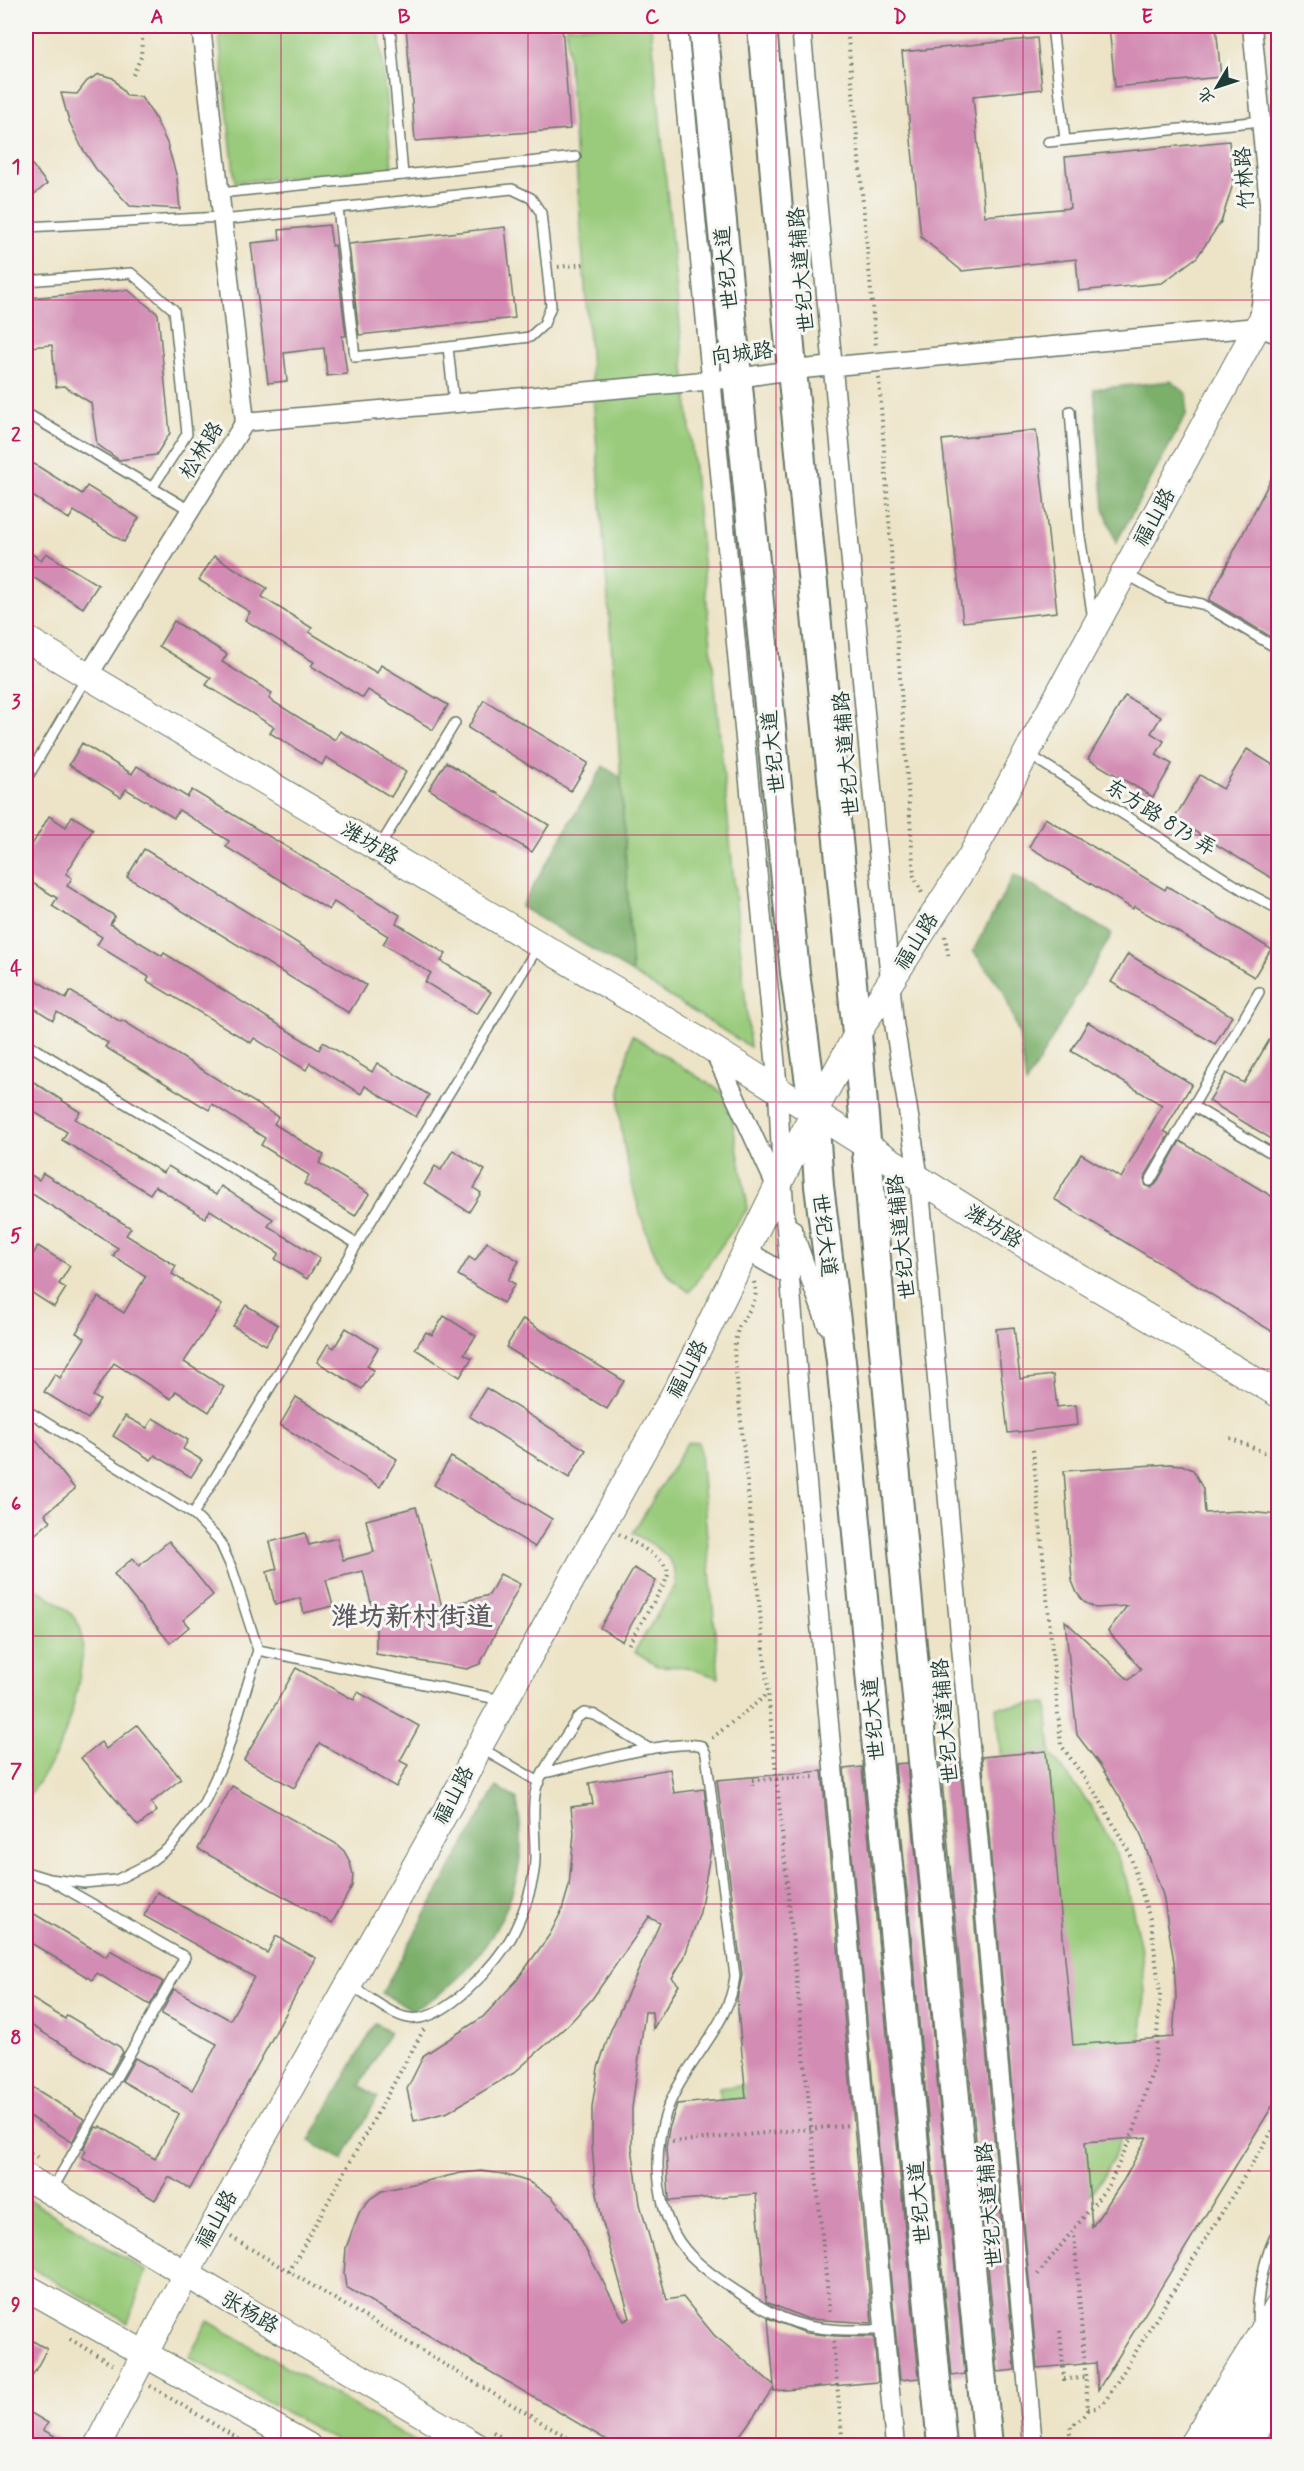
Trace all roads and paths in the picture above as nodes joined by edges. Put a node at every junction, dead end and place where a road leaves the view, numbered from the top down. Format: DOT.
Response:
graph roads {
  1 [pos="143,26"];
  2 [pos="201,26"];
  3 [pos="390,26"];
  4 [pos="678,26"];
  5 [pos="703,26"];
  6 [pos="762,26"];
  7 [pos="801,26"];
  8 [pos="848,26"];
  9 [pos="1052,26"];
  10 [pos="1252,26"];
  11 [pos="133,75"];
  12 [pos="1262,121"];
  13 [pos="1065,140"];
  14 [pos="1048,142"];
  15 [pos="576,157"];
  16 [pos="403,175"];
  17 [pos="219,193"];
  18 [pos="338,208"];
  19 [pos="222,218"];
  20 [pos="26,227"];
  21 [pos="584,264"];
  22 [pos="547,268"];
  23 [pos="26,281"];
  24 [pos="1278,294"];
  25 [pos="1268,331"];
  26 [pos="448,347"];
  27 [pos="878,362"];
  28 [pos="832,366"];
  29 [pos="792,370"];
  30 [pos="724,379"];
  31 [pos="454,403"];
  32 [pos="1070,411"];
  33 [pos="26,413"];
  34 [pos="245,422"];
  35 [pos="152,488"];
  36 [pos="190,510"];
  37 [pos="1124,573"];
  38 [pos="1095,627"];
  39 [pos="26,639"];
  40 [pos="1278,649"];
  41 [pos="88,676"];
  42 [pos="455,723"];
  43 [pos="1026,753"];
  44 [pos="26,780"];
  45 [pos="379,849"];
  46 [pos="939,906"];
  47 [pos="1278,909"];
  48 [pos="539,945"];
  49 [pos="949,959"];
  50 [pos="890,983"];
  51 [pos="1259,992"];
  52 [pos="857,1034"];
  53 [pos="26,1043"];
  54 [pos="713,1049"];
  55 [pos="778,1090"];
  56 [pos="1193,1106"];
  57 [pos="814,1112"];
  58 [pos="866,1146"];
  59 [pos="1278,1157"];
  60 [pos="919,1179"];
  61 [pos="1150,1181"];
  62 [pos="781,1191"];
  63 [pos="357,1244"];
  64 [pos="747,1251"];
  65 [pos="790,1276"];
  66 [pos="753,1281"];
  67 [pos="840,1361"];
  68 [pos="1278,1394"];
  69 [pos="26,1410"];
  70 [pos="1230,1438"];
  71 [pos="1033,1450"];
  72 [pos="1278,1458"];
  73 [pos="193,1514"];
  74 [pos="603,1524"];
  75 [pos="628,1645"];
  76 [pos="258,1650"];
  77 [pos="768,1694"];
  78 [pos="505,1700"];
  79 [pos="702,1746"];
  80 [pos="479,1747"];
  81 [pos="650,1749"];
  82 [pos="545,1773"];
  83 [pos="834,1776"];
  84 [pos="776,1779"];
  85 [pos="539,1782"];
  86 [pos="752,1786"];
  87 [pos="26,1872"];
  88 [pos="50,1879"];
  89 [pos="347,1984"];
  90 [pos="423,2017"];
  91 [pos="1278,2122"];
  92 [pos="866,2123"];
  93 [pos="812,2128"];
  94 [pos="660,2144"];
  95 [pos="26,2177"];
  96 [pos="51,2192"];
  97 [pos="212,2226"];
  98 [pos="1278,2230"];
  99 [pos="1074,2232"];
  100 [pos="289,2272"];
  101 [pos="186,2274"];
  102 [pos="26,2288"];
  103 [pos="1020,2297"];
  104 [pos="1278,2307"];
  105 [pos="832,2329"];
  106 [pos="885,2330"];
  107 [pos="1060,2331"];
  108 [pos="1268,2346"];
  109 [pos="146,2355"];
  110 [pos="1085,2378"];
  111 [pos="1278,2394"];
  112 [pos="1088,2409"];
  113 [pos="97,2445"];
  114 [pos="308,2445"];
  115 [pos="476,2445"];
  116 [pos="581,2445"];
  117 [pos="843,2445"];
  118 [pos="895,2445"];
  119 [pos="942,2445"];
  120 [pos="988,2445"];
  121 [pos="1033,2445"];
  122 [pos="1068,2445"];
  123 [pos="1191,2445"];
  124 [pos="1220,2445"];
  125 [pos="1247,2445"];
  1 -- 11 [label="path"];
  2 -- 17 [label="street, 松林路"];
  3 -- 16 [label="lane"];
  4 -- 30 [label="street"];
  5 -- 30 [label="main road, 世纪大道"];
  6 -- 29 [label="main road"];
  7 -- 28 [label="street, 世纪大道辅路"];
  8 -- 27 [label="path"];
  9 -- 13 [label="lane"];
  10 -- 12 [label="street, 竹林路"];
  12 -- 13 [label="lane"];
  12 -- 25 [label="street, 竹林路"];
  13 -- 14 [label="lane"];
  15 -- 16 [label="lane"];
  16 -- 17 [label="lane"];
  17 -- 19 [label="street, 松林路"];
  18 -- 19 [label="lane"];
  18 -- 22 [label="lane"];
  18 -- 26 [label="lane"];
  19 -- 20 [label="lane"];
  19 -- 34 [label="street, 松林路"];
  21 -- 22 [label="path"];
  22 -- 26 [label="lane"];
  23 -- 35 [label="lane"];
  24 -- 25 [label="street, 福山路"];
  25 -- 27 [label="street, 向城路"];
  25 -- 37 [label="street, 福山路"];
  26 -- 31 [label="lane"];
  27 -- 28 [label="street, 向城路"];
  27 -- 46 [label="path"];
  28 -- 29 [label="street, 向城路"];
  28 -- 50 [label="street, 世纪大道辅路"];
  29 -- 30 [label="street, 向城路"];
  29 -- 52 [label="main road"];
  30 -- 31 [label="street, 向城路"];
  30 -- 55 [label="street"];
  30 -- 57 [label="main road, 世纪大道"];
  31 -- 34 [label="street, 向城路"];
  32 -- 38 [label="lane"];
  33 -- 35 [label="lane"];
  34 -- 36 [label="street, 松林路"];
  35 -- 36 [label="lane"];
  36 -- 41 [label="street, 松林路"];
  37 -- 38 [label="street, 福山路"];
  37 -- 40 [label="lane"];
  38 -- 43 [label="street, 福山路"];
  39 -- 41 [label="street, 潍坊路"];
  41 -- 44 [label="lane, 松林路"];
  41 -- 45 [label="street, 潍坊路"];
  42 -- 45 [label="lane"];
  43 -- 46 [label="street, 福山路"];
  43 -- 47 [label="lane, 东方路 873 弄"];
  45 -- 48 [label="street, 潍坊路"];
  46 -- 49 [label="path"];
  46 -- 50 [label="street, 福山路"];
  48 -- 54 [label="street, 潍坊路"];
  48 -- 63 [label="lane"];
  50 -- 52 [label="street, 福山路"];
  50 -- 60 [label="street, 世纪大道辅路"];
  51 -- 56 [label="lane"];
  52 -- 57 [label="street, 福山路"];
  52 -- 58 [label="main road"];
  53 -- 63 [label="lane"];
  54 -- 55 [label="street, 潍坊路"];
  54 -- 62 [label="street"];
  55 -- 57 [label="street, 潍坊路"];
  55 -- 62 [label="street"];
  56 -- 59 [label="lane"];
  56 -- 61 [label="lane"];
  57 -- 58 [label="street, 潍坊路"];
  57 -- 62 [label="street, 福山路"];
  57 -- 67 [label="main road, 世纪大道"];
  58 -- 60 [label="street, 潍坊路"];
  58 -- 120 [label="main road"];
  60 -- 68 [label="street, 潍坊路"];
  60 -- 103 [label="street, 世纪大道辅路"];
  62 -- 64 [label="street, 福山路"];
  62 -- 65 [label="street"];
  62 -- 67 [label="street"];
  63 -- 73 [label="lane"];
  64 -- 65 [label="street"];
  64 -- 74 [label="street, 福山路"];
  65 -- 83 [label="street"];
  66 -- 77 [label="path"];
  67 -- 119 [label="main road, 世纪大道"];
  69 -- 73 [label="lane"];
  70 -- 72 [label="path"];
  71 -- 99 [label="path"];
  73 -- 76 [label="lane"];
  74 -- 75 [label="path"];
  74 -- 78 [label="street, 福山路"];
  76 -- 78 [label="lane"];
  76 -- 88 [label="lane"];
  77 -- 79 [label="path"];
  77 -- 84 [label="path"];
  78 -- 80 [label="street, 福山路"];
  79 -- 81 [label="lane"];
  79 -- 94 [label="lane"];
  80 -- 85 [label="lane"];
  80 -- 89 [label="street, 福山路"];
  81 -- 82 [label="lane"];
  81 -- 82 [label="lane"];
  82 -- 85 [label="lane"];
  83 -- 84 [label="path"];
  83 -- 92 [label="street"];
  84 -- 86 [label="path"];
  84 -- 93 [label="path"];
  85 -- 90 [label="lane"];
  87 -- 88 [label="lane"];
  88 -- 96 [label="lane"];
  89 -- 90 [label="lane"];
  89 -- 97 [label="street, 福山路"];
  90 -- 100 [label="path"];
  91 -- 112 [label="path"];
  92 -- 93 [label="path"];
  92 -- 106 [label="street"];
  93 -- 94 [label="path"];
  93 -- 105 [label="path"];
  94 -- 105 [label="lane"];
  95 -- 96 [label="street, 张杨路"];
  96 -- 101 [label="street, 张杨路"];
  97 -- 100 [label="path"];
  97 -- 101 [label="street, 福山路"];
  98 -- 108 [label="lane"];
  99 -- 103 [label="path"];
  99 -- 110 [label="path"];
  100 -- 116 [label="path"];
  101 -- 109 [label="street, 福山路"];
  101 -- 115 [label="street, 张杨路"];
  102 -- 109 [label="street"];
  103 -- 121 [label="street, 世纪大道辅路"];
  104 -- 108 [label="street"];
  105 -- 106 [label="lane"];
  105 -- 117 [label="path"];
  106 -- 118 [label="street"];
  107 -- 110 [label="path"];
  108 -- 123 [label="street"];
  108 -- 124 [label="street"];
  109 -- 113 [label="street, 福山路"];
  109 -- 114 [label="street"];
  110 -- 112 [label="path"];
  111 -- 125 [label="street"];
  112 -- 122 [label="path"];
}
